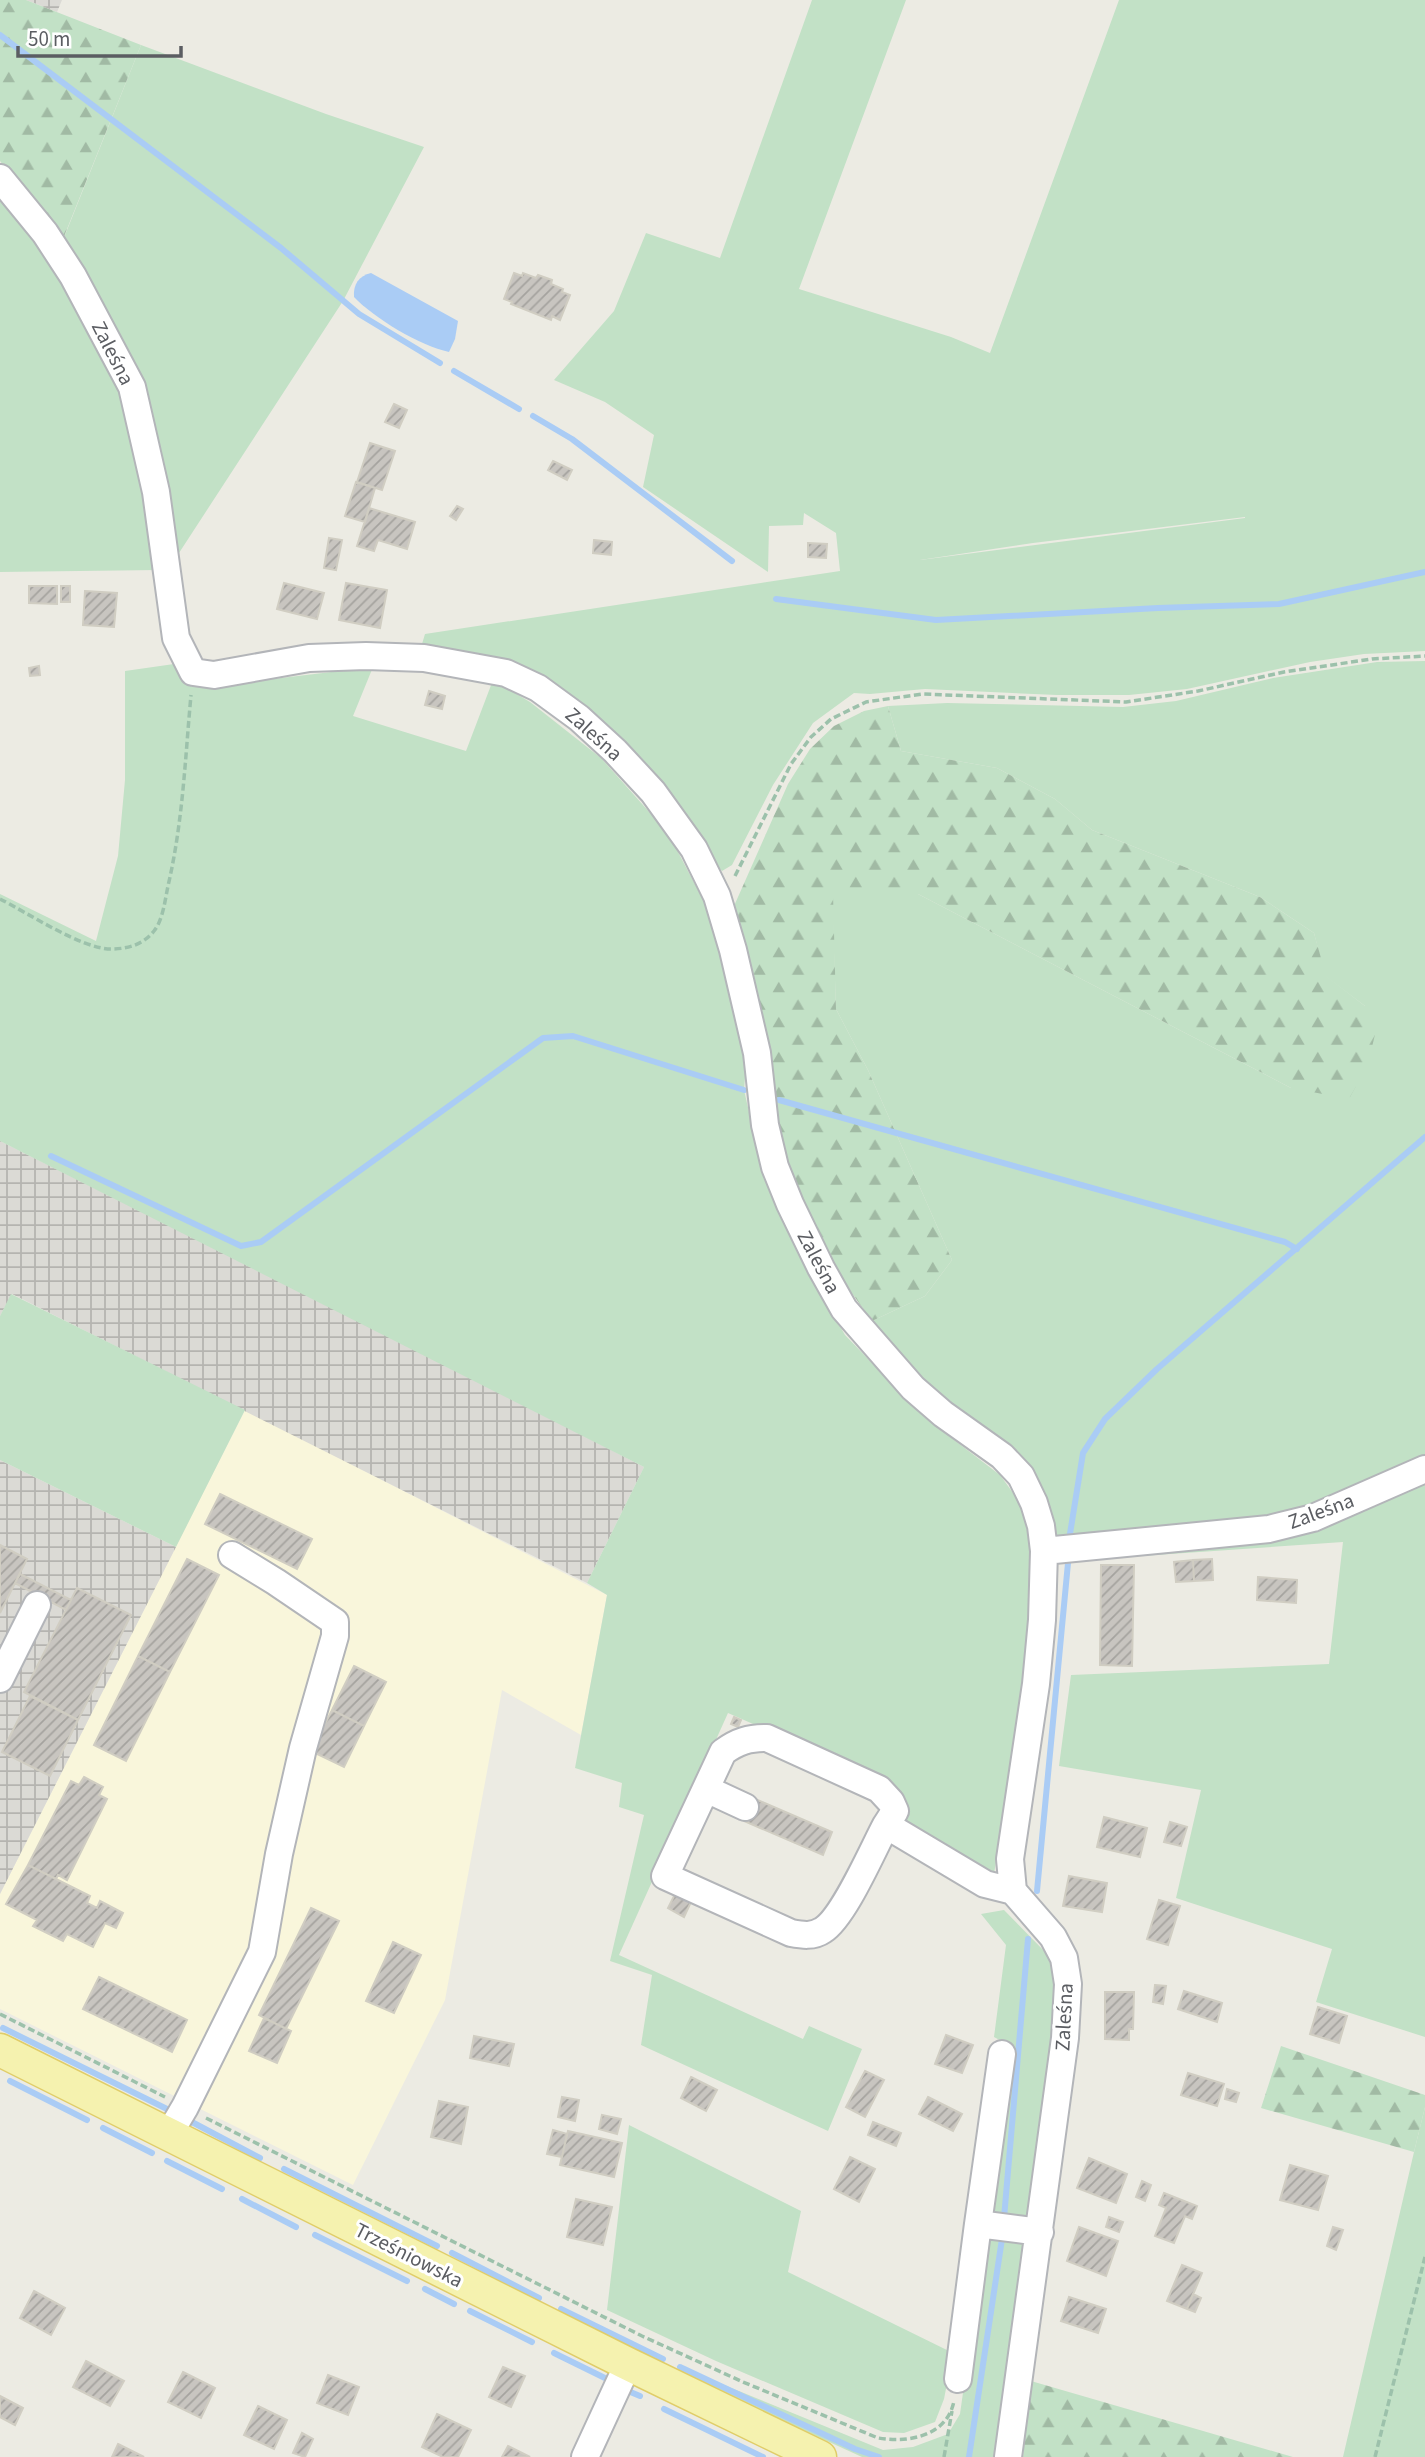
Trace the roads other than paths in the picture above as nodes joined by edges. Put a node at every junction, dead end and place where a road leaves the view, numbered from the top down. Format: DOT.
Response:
graph roads {
  1 [pos="0,178"];
  2 [pos="1425,1469"];
  3 [pos="1044,1551"];
  4 [pos="232,1555"];
  5 [pos="37,1605"];
  6 [pos="0,1679"];
  7 [pos="706,1789"];
  8 [pos="745,1808"];
  9 [pos="886,1825"];
  10 [pos="1013,1891"];
  11 [pos="0,2050"];
  12 [pos="1002,2054"];
  13 [pos="169,2134"];
  14 [pos="978,2224"];
  15 [pos="1040,2232"];
  16 [pos="628,2364"];
  17 [pos="958,2379"];
  18 [pos="585,2457"];
  19 [pos="820,2457"];
  20 [pos="1008,2457"];
  1 -- 3 [label="street, Zaleśna"];
  2 -- 3 [label="street, Zaleśna"];
  3 -- 10 [label="street, Zaleśna"];
  4 -- 13 [label="street"];
  5 -- 6 [label="street"];
  7 -- 8 [label="street"];
  7 -- 9 [label="street"];
  7 -- 9 [label="street"];
  9 -- 10 [label="street"];
  10 -- 15 [label="street, Zaleśna"];
  11 -- 13 [label="main road, Trześniowska"];
  12 -- 14 [label="street"];
  13 -- 16 [label="main road, Trześniowska"];
  14 -- 15 [label="street"];
  14 -- 17 [label="street"];
  15 -- 20 [label="street, Zaleśna"];
  16 -- 18 [label="street"];
  16 -- 19 [label="main road, Trześniowska"];
}
